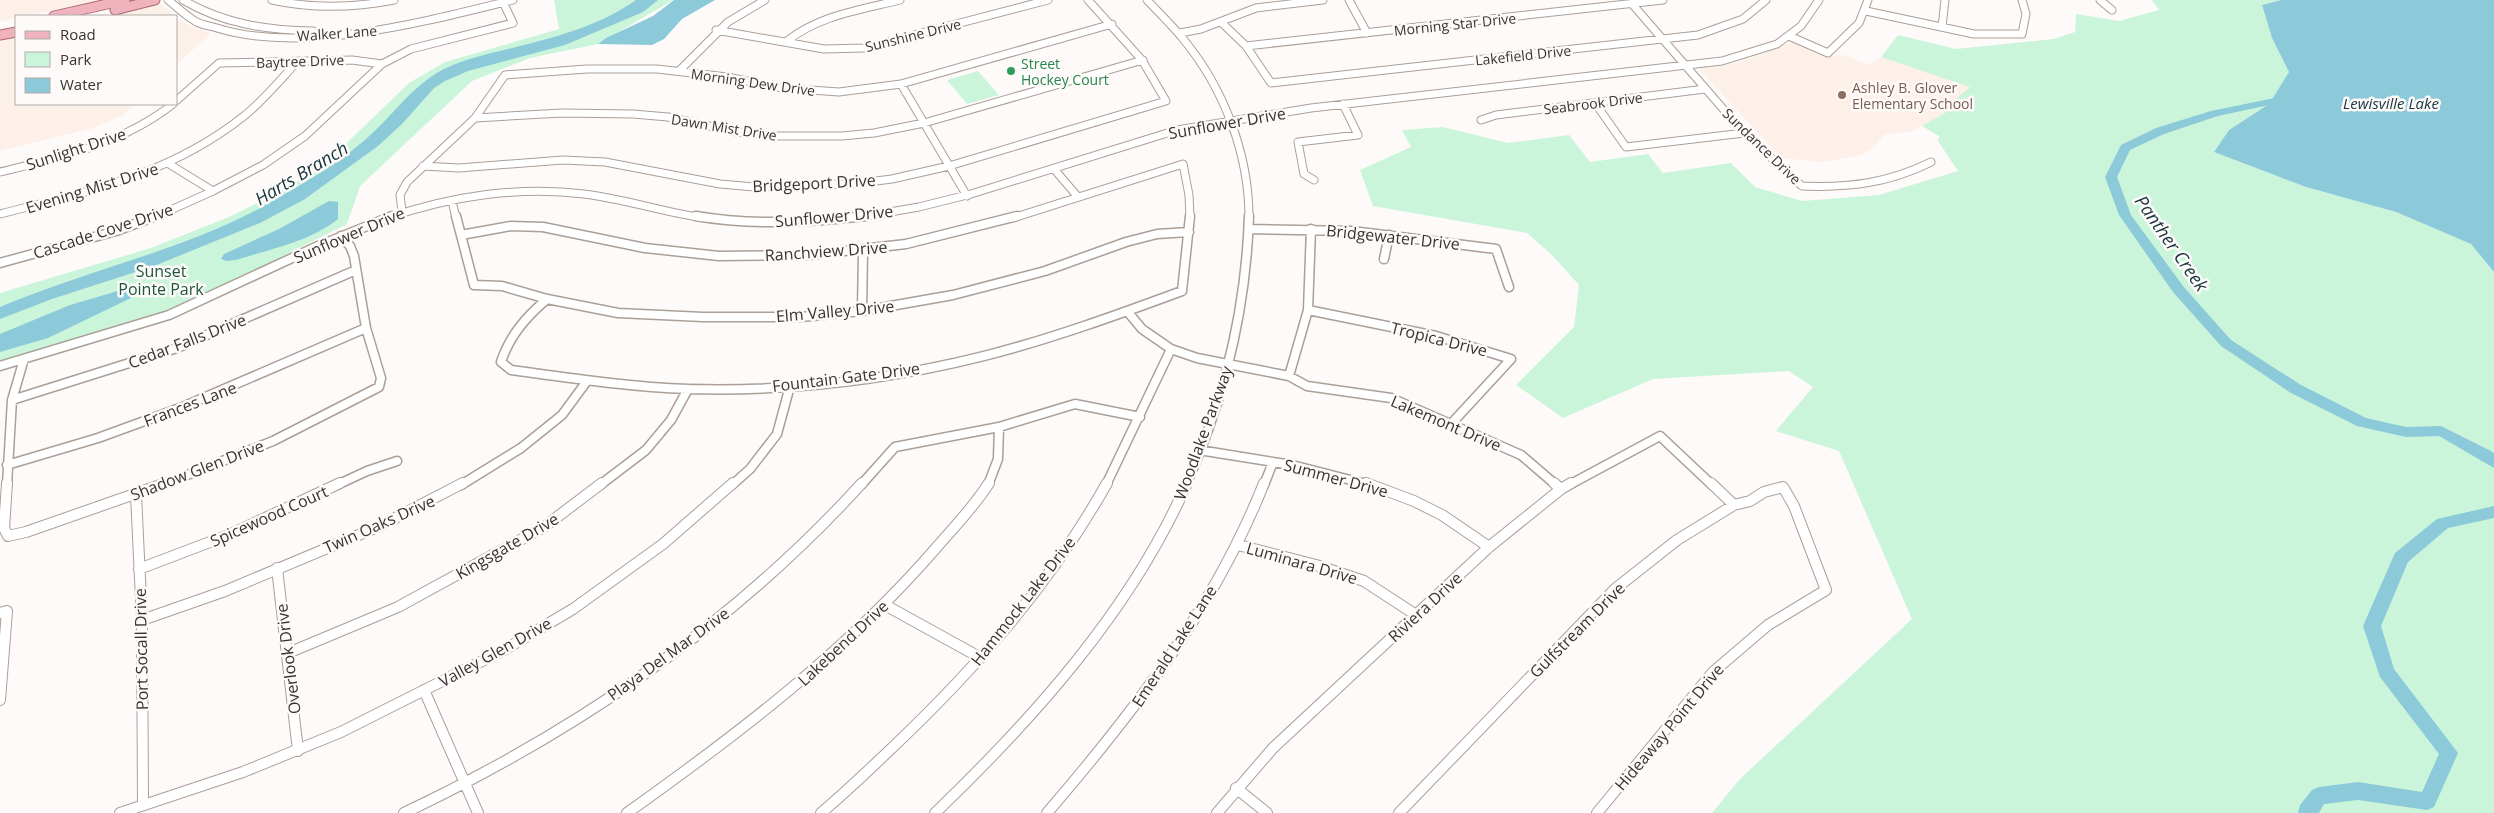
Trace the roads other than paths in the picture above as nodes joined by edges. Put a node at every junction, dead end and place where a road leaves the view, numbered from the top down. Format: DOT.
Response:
graph roads {
  1 [pos="125,0"];
  2 [pos="155,0"];
  3 [pos="168,0"];
  4 [pos="183,0"];
  5 [pos="272,0"];
  6 [pos="394,0"];
  7 [pos="490,0"];
  8 [pos="513,0"];
  9 [pos="764,0"];
  10 [pos="900,0"];
  11 [pos="1048,0"];
  12 [pos="1088,0"];
  13 [pos="1147,0"];
  14 [pos="1322,0"];
  15 [pos="1349,0"];
  16 [pos="1663,0"];
  17 [pos="1766,0"];
  18 [pos="1819,0"];
  19 [pos="1868,0"];
  20 [pos="1945,0"];
  21 [pos="2022,0"];
  22 [pos="2100,0"];
  23 [pos="502,1"];
  24 [pos="1633,5"];
  25 [pos="1866,10"];
  26 [pos="2112,10"];
  27 [pos="58,15"];
  28 [pos="93,15"];
  29 [pos="1221,22"];
  30 [pos="513,23"];
  31 [pos="1112,24"];
  32 [pos="0,27"];
  33 [pos="1942,27"];
  34 [pos="10,30"];
  35 [pos="716,30"];
  36 [pos="1180,33"];
  37 [pos="1367,33"];
  38 [pos="1788,36"];
  39 [pos="1664,39"];
  40 [pos="787,41"];
  41 [pos="1246,46"];
  42 [pos="1828,53"];
  43 [pos="1143,60"];
  44 [pos="297,62"];
  45 [pos="382,64"];
  46 [pos="1686,65"];
  47 [pos="680,71"];
  48 [pos="504,75"];
  49 [pos="901,84"];
  50 [pos="1705,89"];
  51 [pos="178,99"];
  52 [pos="1594,103"];
  53 [pos="1343,104"];
  54 [pos="172,105"];
  55 [pos="475,118"];
  56 [pos="1481,120"];
  57 [pos="1231,122"];
  58 [pos="924,123"];
  59 [pos="1744,133"];
  60 [pos="1932,162"];
  61 [pos="169,164"];
  62 [pos="423,166"];
  63 [pos="949,166"];
  64 [pos="1054,169"];
  65 [pos="0,172"];
  66 [pos="1314,180"];
  67 [pos="213,191"];
  68 [pos="967,196"];
  69 [pos="1078,197"];
  70 [pos="452,201"];
  71 [pos="402,212"];
  72 [pos="0,214"];
  73 [pos="1250,229"];
  74 [pos="1311,229"];
  75 [pos="1189,232"];
  76 [pos="461,235"];
  77 [pos="1389,235"];
  78 [pos="340,236"];
  79 [pos="863,250"];
  80 [pos="1384,259"];
  81 [pos="0,263"];
  82 [pos="356,270"];
  83 [pos="1509,287"];
  84 [pos="547,299"];
  85 [pos="1308,310"];
  86 [pos="862,311"];
  87 [pos="1127,311"];
  88 [pos="366,328"];
  89 [pos="1171,349"];
  90 [pos="24,359"];
  91 [pos="1228,363"];
  92 [pos="0,366"];
  93 [pos="1289,376"];
  94 [pos="587,381"];
  95 [pos="790,386"];
  96 [pos="688,389"];
  97 [pos="12,400"];
  98 [pos="1140,416"];
  99 [pos="1451,424"];
  100 [pos="999,427"];
  101 [pos="1199,450"];
  102 [pos="397,461"];
  103 [pos="1273,462"];
  104 [pos="7,465"];
  105 [pos="1783,487"];
  106 [pos="1562,489"];
  107 [pos="136,495"];
  108 [pos="1734,505"];
  109 [pos="1238,545"];
  110 [pos="1489,547"];
  111 [pos="277,568"];
  112 [pos="139,569"];
  113 [pos="885,605"];
  114 [pos="4,612"];
  115 [pos="1416,615"];
  116 [pos="142,620"];
  117 [pos="288,652"];
  118 [pos="981,658"];
  119 [pos="0,687"];
  120 [pos="424,690"];
  121 [pos="0,700"];
  122 [pos="298,751"];
  123 [pos="465,784"];
  124 [pos="1236,788"];
  125 [pos="143,804"];
  126 [pos="120,813"];
  127 [pos="404,813"];
  128 [pos="478,813"];
  129 [pos="627,813"];
  130 [pos="821,813"];
  131 [pos="935,813"];
  132 [pos="1048,813"];
  133 [pos="1217,813"];
  134 [pos="1268,813"];
  135 [pos="1399,813"];
  136 [pos="1597,813"];
  1 -- 27 [label="main road"];
  2 -- 28 [label="main road"];
  3 -- 23 [label="street, Walker Lane"];
  4 -- 7 [label="street, Walker Lane"];
  5 -- 6 [label="street"];
  8 -- 23 [label="street, Walker Lane"];
  9 -- 35 [label="street"];
  10 -- 40 [label="street"];
  11 -- 40 [label="street, Sunshine Drive"];
  12 -- 31 [label="street"];
  13 -- 36 [label="street, Woodlake Parkway"];
  14 -- 29 [label="street"];
  15 -- 37 [label="street"];
  16 -- 24 [label="street, Morning Star Drive"];
  17 -- 39 [label="street, Lakefield Drive"];
  18 -- 38 [label="street, Sunflower Drive"];
  19 -- 25 [label="street"];
  20 -- 33 [label="street"];
  21 -- 33 [label="street"];
  22 -- 26 [label="street"];
  23 -- 30 [label="street"];
  24 -- 37 [label="street, Morning Star Drive"];
  24 -- 39 [label="street, Sundance Drive"];
  25 -- 33 [label="street"];
  25 -- 42 [label="street"];
  29 -- 36 [label="street"];
  29 -- 41 [label="street"];
  30 -- 45 [label="street, Cascade Cove Drive"];
  31 -- 43 [label="street"];
  31 -- 49 [label="street, Morning Dew Drive"];
  32 -- 34 [label="main road"];
  35 -- 40 [label="street, Sunshine Drive"];
  35 -- 47 [label="street"];
  36 -- 57 [label="street, Woodlake Parkway"];
  37 -- 41 [label="street, Morning Star Drive"];
  38 -- 42 [label="street"];
  38 -- 46 [label="street, Sunflower Drive"];
  39 -- 41 [label="street, Lakefield Drive"];
  39 -- 46 [label="street, Sundance Drive"];
  43 -- 58 [label="street, Dawn Mist Drive"];
  43 -- 63 [label="street, Bridgeport Drive"];
  44 -- 45 [label="street, Baytree Drive"];
  44 -- 51 [label="street, Baytree Drive"];
  44 -- 61 [label="street, Evening Mist Drive"];
  45 -- 67 [label="street, Cascade Cove Drive"];
  46 -- 50 [label="street, Sundance Drive"];
  46 -- 53 [label="street, Sunflower Drive"];
  47 -- 48 [label="street, Morning Dew Drive"];
  47 -- 49 [label="street, Morning Dew Drive"];
  48 -- 55 [label="street"];
  49 -- 58 [label="street"];
  50 -- 52 [label="street, Seabrook Drive"];
  50 -- 59 [label="street, Sundance Drive"];
  52 -- 56 [label="street, Seabrook Drive"];
  52 -- 59 [label="street"];
  53 -- 57 [label="street, Sunflower Drive"];
  53 -- 66 [label="street"];
  54 -- 65 [label="street, Sunlight Drive"];
  55 -- 58 [label="street, Dawn Mist Drive"];
  55 -- 62 [label="street"];
  57 -- 64 [label="street, Sunflower Drive"];
  57 -- 73 [label="street, Woodlake Parkway"];
  58 -- 63 [label="street"];
  59 -- 60 [label="street, Sundance Drive"];
  61 -- 67 [label="street"];
  61 -- 72 [label="street, Evening Mist Drive"];
  62 -- 63 [label="street, Bridgeport Drive"];
  62 -- 71 [label="street"];
  63 -- 68 [label="street"];
  64 -- 68 [label="street, Sunflower Drive"];
  64 -- 69 [label="street"];
  67 -- 81 [label="street, Cascade Cove Drive"];
  68 -- 70 [label="street, Sunflower Drive"];
  69 -- 75 [label="street, Ranchview Drive"];
  69 -- 79 [label="street, Ranchview Drive"];
  70 -- 71 [label="street, Sunflower Drive"];
  70 -- 76 [label="street"];
  71 -- 78 [label="street, Sunflower Drive"];
  73 -- 74 [label="street, Bridgewater Drive"];
  73 -- 91 [label="street, Woodlake Parkway"];
  74 -- 77 [label="street, Bridgewater Drive"];
  74 -- 85 [label="street"];
  75 -- 86 [label="street, Elm Valley Drive"];
  75 -- 87 [label="street, Fountain Gate Drive"];
  76 -- 79 [label="street, Ranchview Drive"];
  76 -- 84 [label="street, Elm Valley Drive"];
  77 -- 80 [label="street"];
  77 -- 83 [label="street, Bridgewater Drive"];
  78 -- 82 [label="street"];
  78 -- 90 [label="street, Sunflower Drive"];
  79 -- 86 [label="street"];
  82 -- 88 [label="street"];
  82 -- 97 [label="street, Cedar Falls Drive"];
  84 -- 86 [label="street, Elm Valley Drive"];
  84 -- 94 [label="street, Fountain Gate Drive"];
  85 -- 93 [label="street"];
  85 -- 99 [label="street, Tropica Drive"];
  87 -- 89 [label="street, Lakemont Drive"];
  87 -- 95 [label="street, Fountain Gate Drive"];
  88 -- 104 [label="street, Frances Lane"];
  88 -- 107 [label="street, Shadow Glen Drive"];
  89 -- 91 [label="street, Lakemont Drive"];
  89 -- 98 [label="street, Hammock Lake Drive"];
  90 -- 92 [label="street, Sunflower Drive"];
  90 -- 97 [label="street"];
  91 -- 93 [label="street, Lakemont Drive"];
  91 -- 101 [label="street, Woodlake Parkway"];
  93 -- 99 [label="street, Lakemont Drive"];
  94 -- 96 [label="street, Fountain Gate Drive"];
  94 -- 111 [label="street, Twin Oaks Drive"];
  95 -- 96 [label="street, Fountain Gate Drive"];
  95 -- 120 [label="street, Valley Glen Drive"];
  96 -- 117 [label="street, Kingsgate Drive"];
  97 -- 104 [label="street"];
  98 -- 100 [label="street"];
  98 -- 118 [label="street, Hammock Lake Drive"];
  99 -- 106 [label="street, Lakemont Drive"];
  100 -- 113 [label="street, Lakebend Drive"];
  100 -- 123 [label="street, Playa Del Mar Drive"];
  101 -- 103 [label="street, Summer Drive"];
  101 -- 131 [label="street, Woodlake Parkway"];
  102 -- 112 [label="street, Spicewood Court"];
  103 -- 109 [label="street, Emerald Lake Lane"];
  103 -- 110 [label="street, Summer Drive"];
  104 -- 107 [label="street, Shadow Glen Drive"];
  105 -- 108 [label="street, Gulfstream Drive"];
  105 -- 136 [label="street, Hideaway Point Drive"];
  106 -- 108 [label="street, Riviera Drive"];
  106 -- 110 [label="street, Riviera Drive"];
  107 -- 112 [label="street, Port Socall Drive"];
  108 -- 135 [label="street, Gulfstream Drive"];
  109 -- 115 [label="street, Luminara Drive"];
  109 -- 132 [label="street, Emerald Lake Lane"];
  110 -- 115 [label="street, Riviera Drive"];
  111 -- 116 [label="street, Twin Oaks Drive"];
  111 -- 117 [label="street, Overlook Drive"];
  112 -- 116 [label="street, Port Socall Drive"];
  113 -- 118 [label="street"];
  113 -- 129 [label="street, Lakebend Drive"];
  114 -- 119 [label="street"];
  115 -- 124 [label="street, Riviera Drive"];
  116 -- 125 [label="street, Port Socall Drive"];
  117 -- 122 [label="street, Overlook Drive"];
  118 -- 130 [label="street, Hammock Lake Drive"];
  119 -- 121 [label="street"];
  120 -- 122 [label="street, Valley Glen Drive"];
  120 -- 123 [label="street"];
  122 -- 125 [label="street, Valley Glen Drive"];
  123 -- 127 [label="street, Playa Del Mar Drive"];
  123 -- 128 [label="street"];
  124 -- 133 [label="street, Riviera Drive"];
  124 -- 134 [label="street"];
  125 -- 126 [label="street, Valley Glen Drive"];
}
